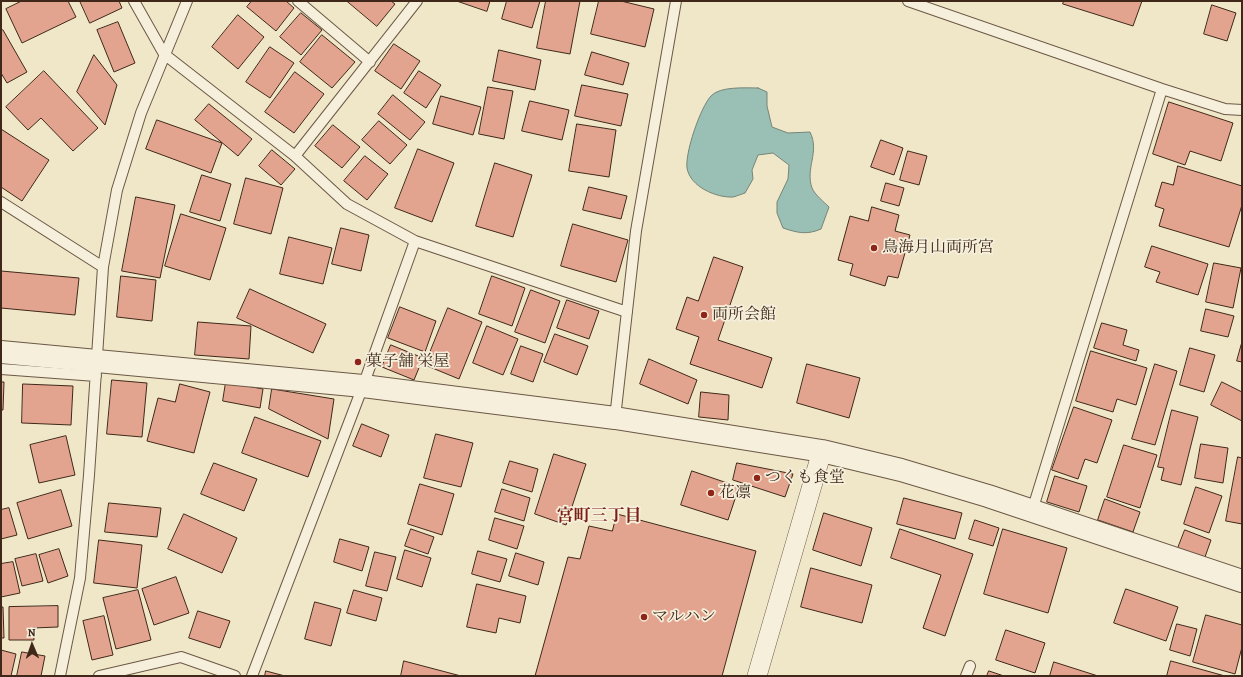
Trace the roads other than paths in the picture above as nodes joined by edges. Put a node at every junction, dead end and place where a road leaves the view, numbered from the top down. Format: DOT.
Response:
graph roads {
  1 [pos="134,1"];
  2 [pos="187,1"];
  3 [pos="298,1"];
  4 [pos="418,1"];
  5 [pos="676,1"];
  6 [pos="908,1"];
  7 [pos="164,54"];
  8 [pos="370,62"];
  9 [pos="1162,89"];
  10 [pos="1242,110"];
  11 [pos="295,156"];
  12 [pos="1,202"];
  13 [pos="415,241"];
  14 [pos="103,268"];
  15 [pos="627,312"];
  16 [pos="1,352"];
  17 [pos="1,369"];
  18 [pos="96,369"];
  19 [pos="363,386"];
  20 [pos="615,418"];
  21 [pos="822,451"];
  22 [pos="1032,511"];
  23 [pos="1242,581"];
  24 [pos="60,676"];
  25 [pos="99,676"];
  26 [pos="235,676"];
  27 [pos="252,676"];
  28 [pos="757,676"];
  1 -- 7 [label="lane"];
  2 -- 7 [label="lane"];
  3 -- 8 [label="lane"];
  4 -- 8 [label="lane"];
  5 -- 15 [label="lane"];
  6 -- 9 [label="lane"];
  7 -- 11 [label="lane"];
  7 -- 14 [label="lane"];
  8 -- 11 [label="lane"];
  9 -- 10 [label="lane"];
  9 -- 22 [label="lane"];
  11 -- 13 [label="lane"];
  12 -- 14 [label="lane"];
  13 -- 15 [label="lane"];
  13 -- 19 [label="lane"];
  14 -- 18 [label="lane"];
  15 -- 20 [label="lane"];
  16 -- 18 [label="street"];
  17 -- 18 [label="lane"];
  18 -- 19 [label="street"];
  18 -- 24 [label="lane"];
  19 -- 20 [label="street"];
  19 -- 27 [label="lane"];
  20 -- 21 [label="street"];
  21 -- 22 [label="street"];
  21 -- 28 [label="street"];
  22 -- 23 [label="street"];
  25 -- 26 [label="lane"];
}
